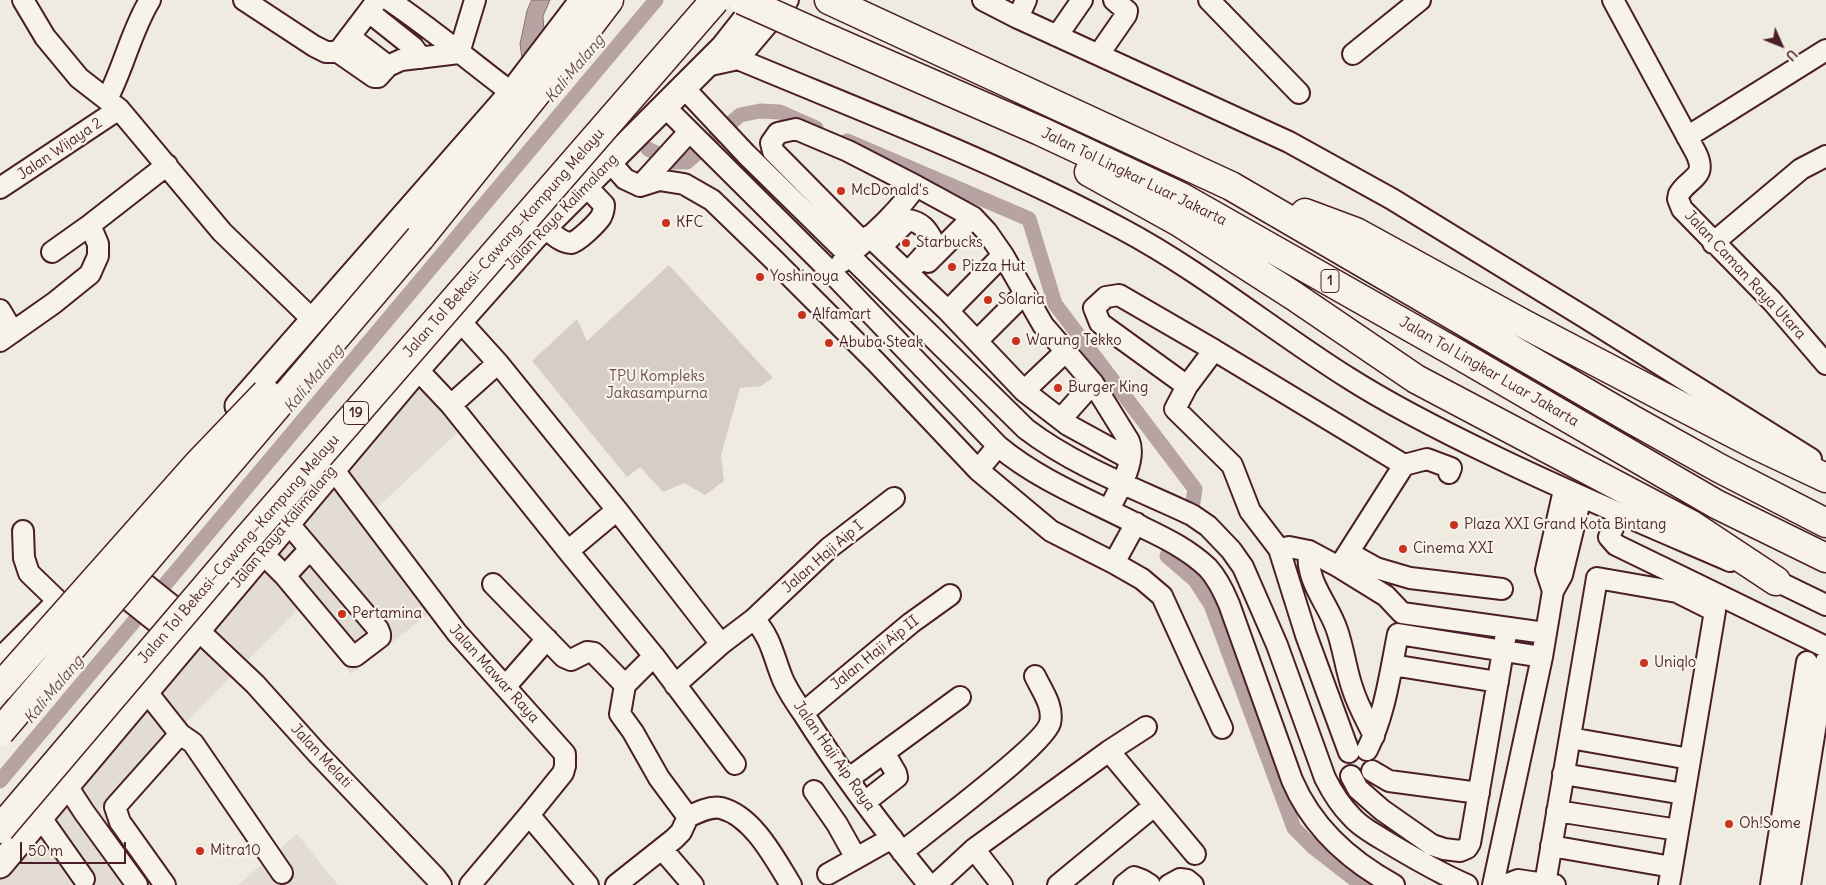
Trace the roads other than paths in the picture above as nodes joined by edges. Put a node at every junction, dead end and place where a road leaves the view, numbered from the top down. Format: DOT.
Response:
graph roads {
  1 [pos="23,0"];
  2 [pos="150,0"];
  3 [pos="244,0"];
  4 [pos="475,0"];
  5 [pos="583,0"];
  6 [pos="609,0"];
  7 [pos="715,0"];
  8 [pos="742,0"];
  9 [pos="761,0"];
  10 [pos="788,0"];
  11 [pos="983,0"];
  12 [pos="1077,0"];
  13 [pos="1082,0"];
  14 [pos="1114,0"];
  15 [pos="1208,0"];
  16 [pos="1420,0"];
  17 [pos="1613,0"];
  18 [pos="831,1"];
  19 [pos="385,3"];
  20 [pos="1022,9"];
  21 [pos="1055,35"];
  22 [pos="344,45"];
  23 [pos="459,52"];
  24 [pos="1099,54"];
  25 [pos="1353,54"];
  26 [pos="1823,57"];
  27 [pos="421,58"];
  28 [pos="738,58"];
  29 [pos="706,66"];
  30 [pos="926,82"];
  31 [pos="516,88"];
  32 [pos="684,88"];
  33 [pos="1299,93"];
  34 [pos="113,104"];
  35 [pos="665,107"];
  36 [pos="786,131"];
  37 [pos="688,135"];
  38 [pos="1687,138"];
  39 [pos="1826,156"];
  40 [pos="167,164"];
  41 [pos="600,173"];
  42 [pos="640,186"];
  43 [pos="916,186"];
  44 [pos="1231,186"];
  45 [pos="0,188"];
  46 [pos="973,217"];
  47 [pos="90,224"];
  48 [pos="544,227"];
  49 [pos="420,238"];
  50 [pos="1713,242"];
  51 [pos="864,243"];
  52 [pos="52,252"];
  53 [pos="1003,255"];
  54 [pos="831,272"];
  55 [pos="910,275"];
  56 [pos="1025,293"];
  57 [pos="0,310"];
  58 [pos="948,311"];
  59 [pos="314,321"];
  60 [pos="460,321"];
  61 [pos="7,337"];
  62 [pos="896,339"];
  63 [pos="977,341"];
  64 [pos="1214,350"];
  65 [pos="1065,352"];
  66 [pos="875,361"];
  67 [pos="498,363"];
  68 [pos="1826,364"];
  69 [pos="417,369"];
  70 [pos="1093,383"];
  71 [pos="1187,386"];
  72 [pos="1024,391"];
  73 [pos="451,405"];
  74 [pos="1061,419"];
  75 [pos="998,446"];
  76 [pos="1130,459"];
  77 [pos="1404,465"];
  78 [pos="1826,468"];
  79 [pos="333,469"];
  80 [pos="978,470"];
  81 [pos="1449,473"];
  82 [pos="1826,478"];
  83 [pos="1122,482"];
  84 [pos="1572,494"];
  85 [pos="894,498"];
  86 [pos="1109,509"];
  87 [pos="617,510"];
  88 [pos="1619,514"];
  89 [pos="288,523"];
  90 [pos="1136,523"];
  91 [pos="1826,523"];
  92 [pos="23,531"];
  93 [pos="310,549"];
  94 [pos="1279,549"];
  95 [pos="568,551"];
  96 [pos="1309,551"];
  97 [pos="262,553"];
  98 [pos="1826,558"];
  99 [pos="1344,560"];
  100 [pos="1114,563"];
  101 [pos="109,570"];
  102 [pos="285,576"];
  103 [pos="1776,580"];
  104 [pos="493,584"];
  105 [pos="1502,589"];
  106 [pos="950,595"];
  107 [pos="60,603"];
  108 [pos="1826,605"];
  109 [pos="1402,613"];
  110 [pos="754,619"];
  111 [pos="1507,628"];
  112 [pos="1546,633"];
  113 [pos="188,634"];
  114 [pos="1398,634"];
  115 [pos="547,639"];
  116 [pos="721,644"];
  117 [pos="1309,644"];
  118 [pos="1826,647"];
  119 [pos="1494,651"];
  120 [pos="1280,653"];
  121 [pos="2,656"];
  122 [pos="654,656"];
  123 [pos="1542,657"];
  124 [pos="1816,662"];
  125 [pos="1392,666"];
  126 [pos="1035,676"];
  127 [pos="1489,681"];
  128 [pos="675,684"];
  129 [pos="625,685"];
  130 [pos="0,687"];
  131 [pos="505,687"];
  132 [pos="146,691"];
  133 [pos="960,697"];
  134 [pos="803,713"];
  135 [pos="1146,727"];
  136 [pos="1222,728"];
  137 [pos="0,732"];
  138 [pos="180,734"];
  139 [pos="1570,738"];
  140 [pos="1363,746"];
  141 [pos="1109,751"];
  142 [pos="885,754"];
  143 [pos="1690,759"];
  144 [pos="735,764"];
  145 [pos="1372,771"];
  146 [pos="1564,774"];
  147 [pos="1351,776"];
  148 [pos="848,779"];
  149 [pos="67,786"];
  150 [pos="814,791"];
  151 [pos="1479,794"];
  152 [pos="1684,794"];
  153 [pos="865,802"];
  154 [pos="1154,806"];
  155 [pos="1557,811"];
  156 [pos="529,815"];
  157 [pos="688,817"];
  158 [pos="40,818"];
  159 [pos="0,829"];
  160 [pos="1678,830"];
  161 [pos="897,845"];
  162 [pos="1551,846"];
  163 [pos="110,848"];
  164 [pos="662,849"];
  165 [pos="974,849"];
  166 [pos="1195,854"];
  167 [pos="143,855"];
  168 [pos="856,858"];
  169 [pos="0,865"];
  170 [pos="282,873"];
  171 [pos="828,874"];
  172 [pos="1670,876"];
  173 [pos="84,879"];
  174 [pos="476,882"];
  175 [pos="1550,884"];
  176 [pos="137,885"];
  177 [pos="165,885"];
  178 [pos="441,885"];
  179 [pos="588,885"];
  180 [pos="616,885"];
  181 [pos="693,885"];
  182 [pos="791,885"];
  183 [pos="929,885"];
  184 [pos="935,885"];
  185 [pos="1002,885"];
  186 [pos="1058,885"];
  187 [pos="1124,885"];
  188 [pos="1150,885"];
  189 [pos="1169,885"];
  190 [pos="1193,885"];
  191 [pos="1394,885"];
  192 [pos="1467,885"];
  193 [pos="1493,885"];
  194 [pos="1505,885"];
  195 [pos="1772,885"];
  196 [pos="1790,885"];
  1 -- 34 [label="street"];
  2 -- 34 [label="street"];
  3 -- 22 [label="street"];
  4 -- 23 [label="street"];
  5 -- 31 [label="main road"];
  6 -- 49 [label="highway"];
  7 -- 159 [label="highway, Jalan Tol Bekasi–Cawang–Kampung Melayu / 19, bridge"];
  8 -- 30 [label="highway, Jalan Tol Lingkar Luar Jakarta / 1, bridge"];
  9 -- 29 [label="main road, Jalan Raya Kalimalang"];
  10 -- 28 [label="street"];
  11 -- 20 [label="street"];
  12 -- 21 [label="street"];
  13 -- 21 [label="street"];
  14 -- 24 [label="street"];
  15 -- 33 [label="street"];
  16 -- 25 [label="street"];
  17 -- 38 [label="street, Jalan Caman Raya Utara"];
  18 -- 44 [label="highway, Jalan Tol Lingkar Luar Jakarta / 1"];
  19 -- 22 [label="street"];
  19 -- 23 [label="street"];
  19 -- 27 [label="street"];
  20 -- 21 [label="street"];
  21 -- 24 [label="street"];
  22 -- 27 [label="street"];
  23 -- 27 [label="street"];
  23 -- 31 [label="street"];
  24 -- 78 [label="street"];
  26 -- 38 [label="street"];
  28 -- 29 [label="street"];
  28 -- 84 [label="street"];
  29 -- 32 [label="main road, Jalan Raya Kalimalang"];
  30 -- 98 [label="highway, Jalan Tol Lingkar Luar Jakarta / 1"];
  30 -- 103 [label="highway"];
  31 -- 59 [label="main road"];
  32 -- 35 [label="main road, Jalan Raya Kalimalang"];
  32 -- 51 [label="street"];
  34 -- 40 [label="street"];
  34 -- 45 [label="street, Jalan Wijaya 2"];
  35 -- 37 [label="street"];
  35 -- 41 [label="main road, Jalan Raya Kalimalang"];
  36 -- 43 [label="street"];
  36 -- 51 [label="street"];
  36 -- 51 [label="street"];
  37 -- 42 [label="street"];
  37 -- 54 [label="street"];
  38 -- 50 [label="street, Jalan Caman Raya Utara"];
  39 -- 50 [label="street"];
  40 -- 47 [label="street"];
  40 -- 59 [label="street"];
  41 -- 42 [label="street"];
  41 -- 48 [label="main road, Jalan Raya Kalimalang"];
  41 -- 48 [label="street"];
  42 -- 66 [label="street"];
  43 -- 46 [label="street"];
  43 -- 51 [label="street"];
  44 -- 82 [label="highway"];
  44 -- 91 [label="highway, Jalan Tol Lingkar Luar Jakarta / 1"];
  46 -- 53 [label="street"];
  46 -- 55 [label="street"];
  47 -- 52 [label="street"];
  47 -- 61 [label="street"];
  48 -- 60 [label="main road, Jalan Raya Kalimalang"];
  49 -- 130 [label="highway, bridge"];
  49 -- 137 [label="highway, bridge"];
  50 -- 68 [label="street, Jalan Caman Raya Utara"];
  51 -- 54 [label="street"];
  51 -- 55 [label="street"];
  51 -- 55 [label="street"];
  51 -- 83 [label="street"];
  53 -- 56 [label="street"];
  53 -- 58 [label="street"];
  54 -- 62 [label="street"];
  55 -- 58 [label="street"];
  56 -- 63 [label="street"];
  56 -- 65 [label="street"];
  57 -- 61 [label="street"];
  58 -- 63 [label="street"];
  59 -- 101 [label="main road"];
  60 -- 67 [label="street"];
  60 -- 69 [label="main road, Jalan Raya Kalimalang"];
  62 -- 66 [label="street"];
  62 -- 75 [label="street"];
  63 -- 72 [label="street"];
  64 -- 71 [label="street"];
  64 -- 71 [label="street"];
  64 -- 77 [label="street"];
  65 -- 70 [label="street"];
  65 -- 72 [label="street"];
  66 -- 80 [label="street"];
  67 -- 73 [label="street"];
  67 -- 87 [label="street"];
  69 -- 73 [label="street"];
  69 -- 79 [label="main road, Jalan Raya Kalimalang"];
  70 -- 74 [label="street"];
  70 -- 76 [label="street"];
  71 -- 94 [label="street"];
  72 -- 74 [label="street"];
  73 -- 95 [label="street"];
  74 -- 76 [label="street"];
  75 -- 80 [label="street"];
  75 -- 86 [label="street"];
  76 -- 83 [label="street"];
  77 -- 81 [label="street"];
  77 -- 99 [label="street"];
  79 -- 89 [label="main road, Jalan Raya Kalimalang"];
  79 -- 131 [label="street, Jalan Mawar Raya"];
  80 -- 100 [label="street"];
  83 -- 86 [label="street"];
  83 -- 120 [label="street"];
  84 -- 88 [label="street"];
  84 -- 112 [label="street"];
  85 -- 110 [label="street, Jalan Haji Aip I"];
  86 -- 90 [label="street"];
  87 -- 95 [label="street"];
  87 -- 116 [label="street"];
  88 -- 103 [label="street"];
  88 -- 118 [label="street"];
  89 -- 93 [label="street"];
  89 -- 97 [label="main road, Jalan Raya Kalimalang"];
  90 -- 100 [label="street"];
  90 -- 191 [label="street"];
  92 -- 107 [label="street"];
  93 -- 102 [label="street"];
  93 -- 102 [label="street"];
  94 -- 96 [label="street"];
  94 -- 117 [label="street"];
  95 -- 122 [label="street"];
  96 -- 99 [label="street"];
  96 -- 140 [label="street"];
  97 -- 102 [label="street"];
  97 -- 113 [label="main road, Jalan Raya Kalimalang"];
  99 -- 105 [label="street"];
  99 -- 109 [label="street"];
  100 -- 136 [label="street"];
  101 -- 107 [label="main road"];
  101 -- 113 [label="main road, bridge"];
  103 -- 108 [label="street"];
  104 -- 115 [label="street"];
  106 -- 134 [label="street, Jalan Haji Aip II"];
  107 -- 121 [label="main road"];
  109 -- 111 [label="street"];
  109 -- 114 [label="street"];
  110 -- 116 [label="street, Jalan Haji Aip I"];
  110 -- 134 [label="street, Jalan Haji Aip Raya"];
  111 -- 112 [label="street"];
  111 -- 119 [label="street"];
  112 -- 123 [label="street"];
  113 -- 132 [label="main road, Jalan Raya Kalimalang"];
  113 -- 178 [label="street, Jalan Melati"];
  114 -- 119 [label="street"];
  114 -- 125 [label="street"];
  115 -- 129 [label="street"];
  115 -- 131 [label="street"];
  116 -- 128 [label="street, Jalan Haji Aip I"];
  117 -- 120 [label="street"];
  117 -- 140 [label="street"];
  119 -- 123 [label="street"];
  119 -- 127 [label="street"];
  120 -- 192 [label="street"];
  122 -- 128 [label="street"];
  122 -- 129 [label="street"];
  123 -- 193 [label="street"];
  124 -- 195 [label="street"];
  124 -- 196 [label="street"];
  125 -- 127 [label="street"];
  125 -- 140 [label="street"];
  126 -- 161 [label="street"];
  127 -- 151 [label="street"];
  128 -- 144 [label="street"];
  129 -- 157 [label="street"];
  131 -- 156 [label="street, Jalan Mawar Raya"];
  132 -- 138 [label="street"];
  132 -- 149 [label="main road, Jalan Raya Kalimalang"];
  133 -- 142 [label="street"];
  134 -- 148 [label="street, Jalan Haji Aip Raya"];
  135 -- 141 [label="street"];
  138 -- 167 [label="street"];
  138 -- 170 [label="street"];
  139 -- 143 [label="street"];
  139 -- 143 [label="street"];
  139 -- 146 [label="street"];
  140 -- 145 [label="street"];
  140 -- 147 [label="street"];
  141 -- 154 [label="street"];
  141 -- 165 [label="street"];
  142 -- 148 [label="street"];
  142 -- 153 [label="street"];
  143 -- 152 [label="street"];
  145 -- 147 [label="street"];
  145 -- 151 [label="street"];
  146 -- 152 [label="street"];
  146 -- 155 [label="street"];
  147 -- 151 [label="street"];
  148 -- 153 [label="street, Jalan Haji Aip Raya"];
  149 -- 158 [label="main road, Jalan Raya Kalimalang"];
  149 -- 163 [label="street"];
  150 -- 168 [label="street"];
  152 -- 160 [label="street"];
  153 -- 161 [label="street, Jalan Haji Aip Raya"];
  154 -- 166 [label="street"];
  154 -- 186 [label="street"];
  155 -- 160 [label="street"];
  155 -- 162 [label="street"];
  156 -- 174 [label="street, Jalan Mawar Raya"];
  156 -- 179 [label="street"];
  157 -- 164 [label="street"];
  157 -- 182 [label="street"];
  158 -- 169 [label="main road, Jalan Raya Kalimalang"];
  158 -- 173 [label="street"];
  160 -- 172 [label="street"];
  161 -- 168 [label="street"];
  161 -- 183 [label="street, Jalan Haji Aip Raya"];
  162 -- 172 [label="street"];
  162 -- 175 [label="street"];
  163 -- 167 [label="street"];
  163 -- 176 [label="street"];
  164 -- 180 [label="street"];
  164 -- 181 [label="street"];
  165 -- 184 [label="street"];
  165 -- 185 [label="street"];
  167 -- 177 [label="street"];
  168 -- 171 [label="street"];
  175 -- 194 [label="street"];
  187 -- 188 [label="street"];
  189 -- 190 [label="street"];
}
